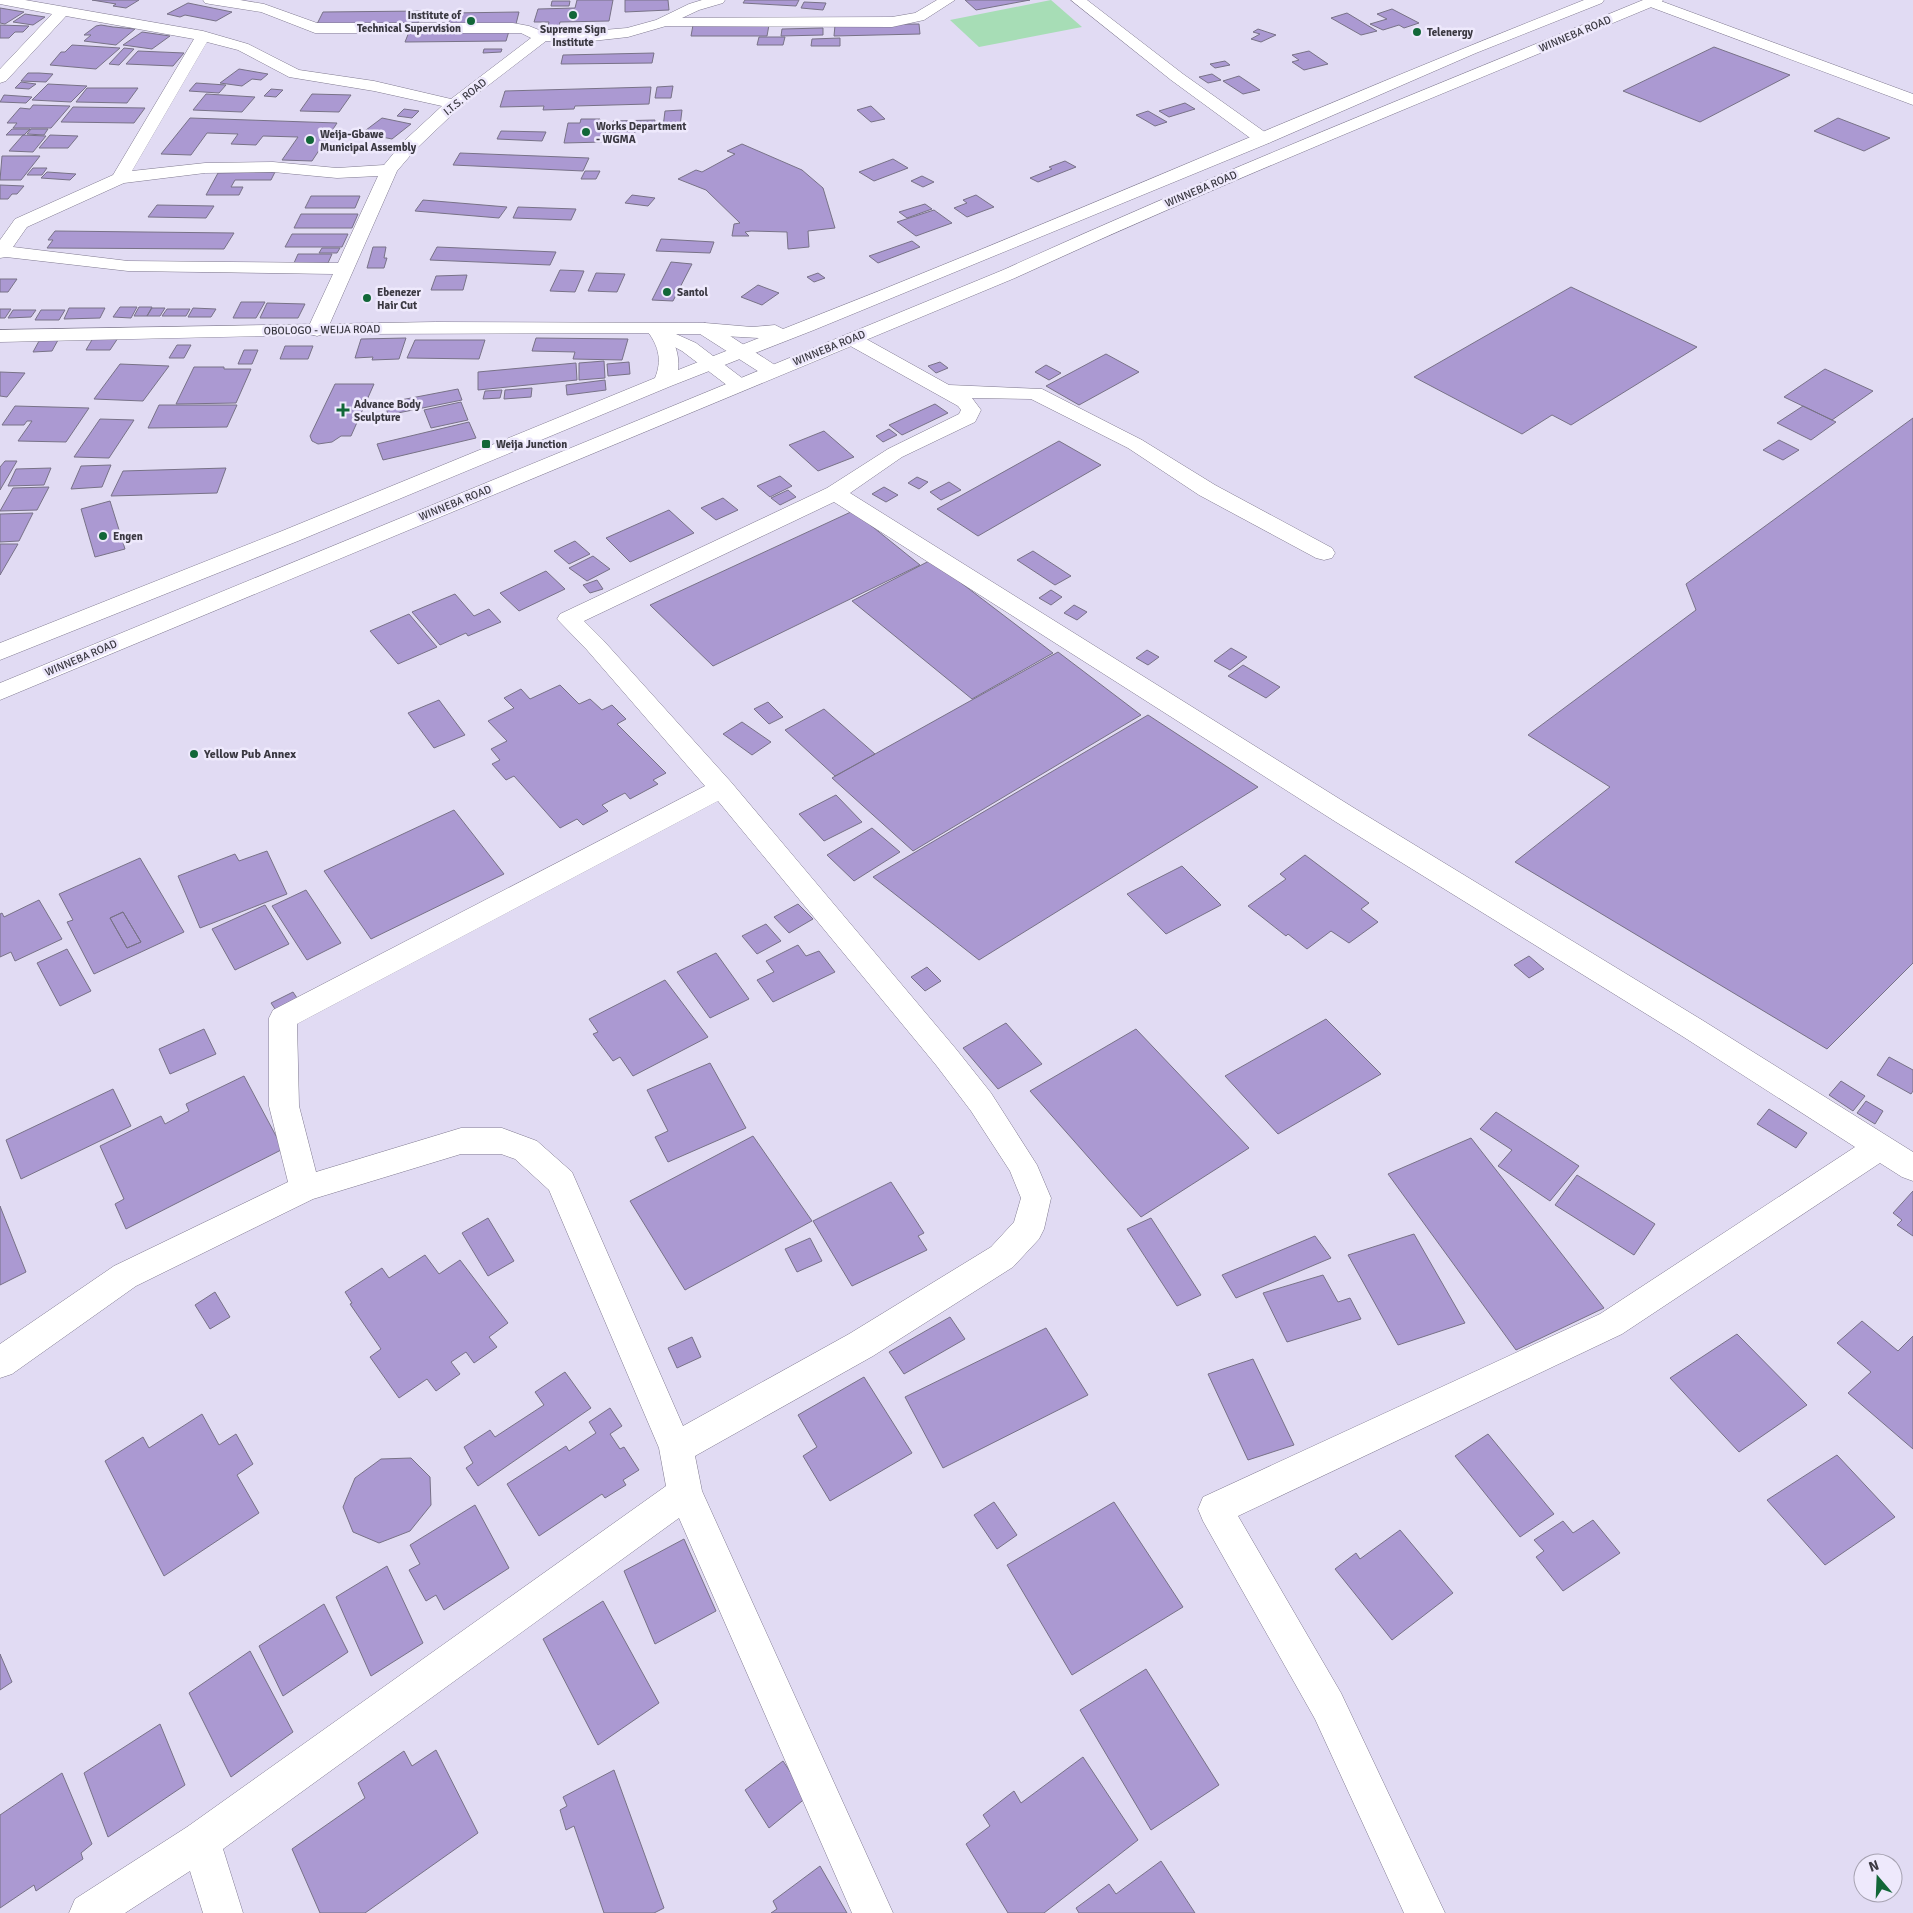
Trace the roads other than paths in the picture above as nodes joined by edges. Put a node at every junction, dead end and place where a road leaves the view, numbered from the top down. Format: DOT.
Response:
graph roads {
  1 [pos="0,0"];
  2 [pos="210,0"];
  3 [pos="718,0"];
  4 [pos="948,0"];
  5 [pos="1078,0"];
  6 [pos="1598,0"];
  7 [pos="1653,1"];
  8 [pos="63,11"];
  9 [pos="661,23"];
  10 [pos="203,36"];
  11 [pos="542,37"];
  12 [pos="1471,50"];
  13 [pos="1510,61"];
  14 [pos="0,78"];
  15 [pos="1913,100"];
  16 [pos="454,104"];
  17 [pos="1263,139"];
  18 [pos="389,170"];
  19 [pos="120,178"];
  20 [pos="1,252"];
  21 [pos="343,269"];
  22 [pos="807,326"];
  23 [pos="706,329"];
  24 [pos="317,330"];
  25 [pos="652,330"];
  26 [pos="0,336"];
  27 [pos="852,339"];
  28 [pos="742,352"];
  29 [pos="712,364"];
  30 [pos="771,371"];
  31 [pos="664,382"];
  32 [pos="739,385"];
  33 [pos="946,391"];
  34 [pos="835,493"];
  35 [pos="1324,554"];
  36 [pos="0,652"];
  37 [pos="0,692"];
  38 [pos="722,788"];
  39 [pos="1878,1148"];
  40 [pos="1913,1168"];
  41 [pos="305,1188"];
  42 [pos="0,1363"];
  43 [pos="676,1448"];
  44 [pos="685,1493"];
  45 [pos="201,1842"];
  46 [pos="89,1913"];
  47 [pos="223,1913"];
  48 [pos="873,1913"];
  49 [pos="1425,1913"];
  1 -- 8 [label="main road"];
  2 -- 11 [label="main road"];
  3 -- 9 [label="main road"];
  4 -- 9 [label="main road"];
  5 -- 17 [label="main road"];
  6 -- 12 [label="main road, WINNEBA ROAD"];
  7 -- 13 [label="main road, WINNEBA ROAD"];
  7 -- 15 [label="main road"];
  8 -- 10 [label="main road"];
  8 -- 14 [label="main road"];
  9 -- 11 [label="main road"];
  10 -- 16 [label="main road"];
  10 -- 19 [label="main road"];
  11 -- 16 [label="main road, I.T.S. ROAD"];
  12 -- 13 [label="main road"];
  12 -- 17 [label="main road, WINNEBA ROAD"];
  13 -- 27 [label="main road, WINNEBA ROAD"];
  16 -- 18 [label="main road, I.T.S. ROAD"];
  17 -- 22 [label="main road, WINNEBA ROAD"];
  18 -- 19 [label="main road"];
  18 -- 21 [label="main road, I.T.S. ROAD"];
  19 -- 20 [label="main road"];
  20 -- 21 [label="main road"];
  21 -- 24 [label="main road, I.T.S. ROAD"];
  22 -- 23 [label="main road, OBOLOGO - WEIJA ROAD"];
  22 -- 28 [label="main road, WINNEBA ROAD"];
  23 -- 25 [label="main road, OBOLOGO - WEIJA ROAD"];
  23 -- 28 [label="main road"];
  24 -- 25 [label="main road, OBOLOGO - WEIJA ROAD"];
  24 -- 26 [label="main road, OBOLOGO - WEIJA ROAD"];
  25 -- 29 [label="main road, OBOLOGO - WEIJA ROAD"];
  25 -- 31 [label="main road"];
  27 -- 30 [label="main road, WINNEBA ROAD"];
  27 -- 33 [label="main road"];
  28 -- 29 [label="main road, WINNEBA ROAD"];
  28 -- 30 [label="main road"];
  29 -- 31 [label="main road, WINNEBA ROAD"];
  29 -- 32 [label="main road, OBOLOGO - WEIJA ROAD"];
  30 -- 32 [label="main road, WINNEBA ROAD"];
  31 -- 36 [label="main road, WINNEBA ROAD"];
  32 -- 37 [label="main road, WINNEBA ROAD"];
  33 -- 34 [label="main road"];
  33 -- 35 [label="main road"];
  34 -- 38 [label="main road"];
  34 -- 39 [label="main road"];
  38 -- 41 [label="main road"];
  38 -- 43 [label="main road"];
  39 -- 40 [label="main road"];
  39 -- 49 [label="main road"];
  41 -- 42 [label="main road"];
  41 -- 43 [label="main road"];
  43 -- 44 [label="main road"];
  44 -- 45 [label="main road"];
  44 -- 48 [label="main road"];
  45 -- 46 [label="main road"];
  45 -- 47 [label="main road"];
}
